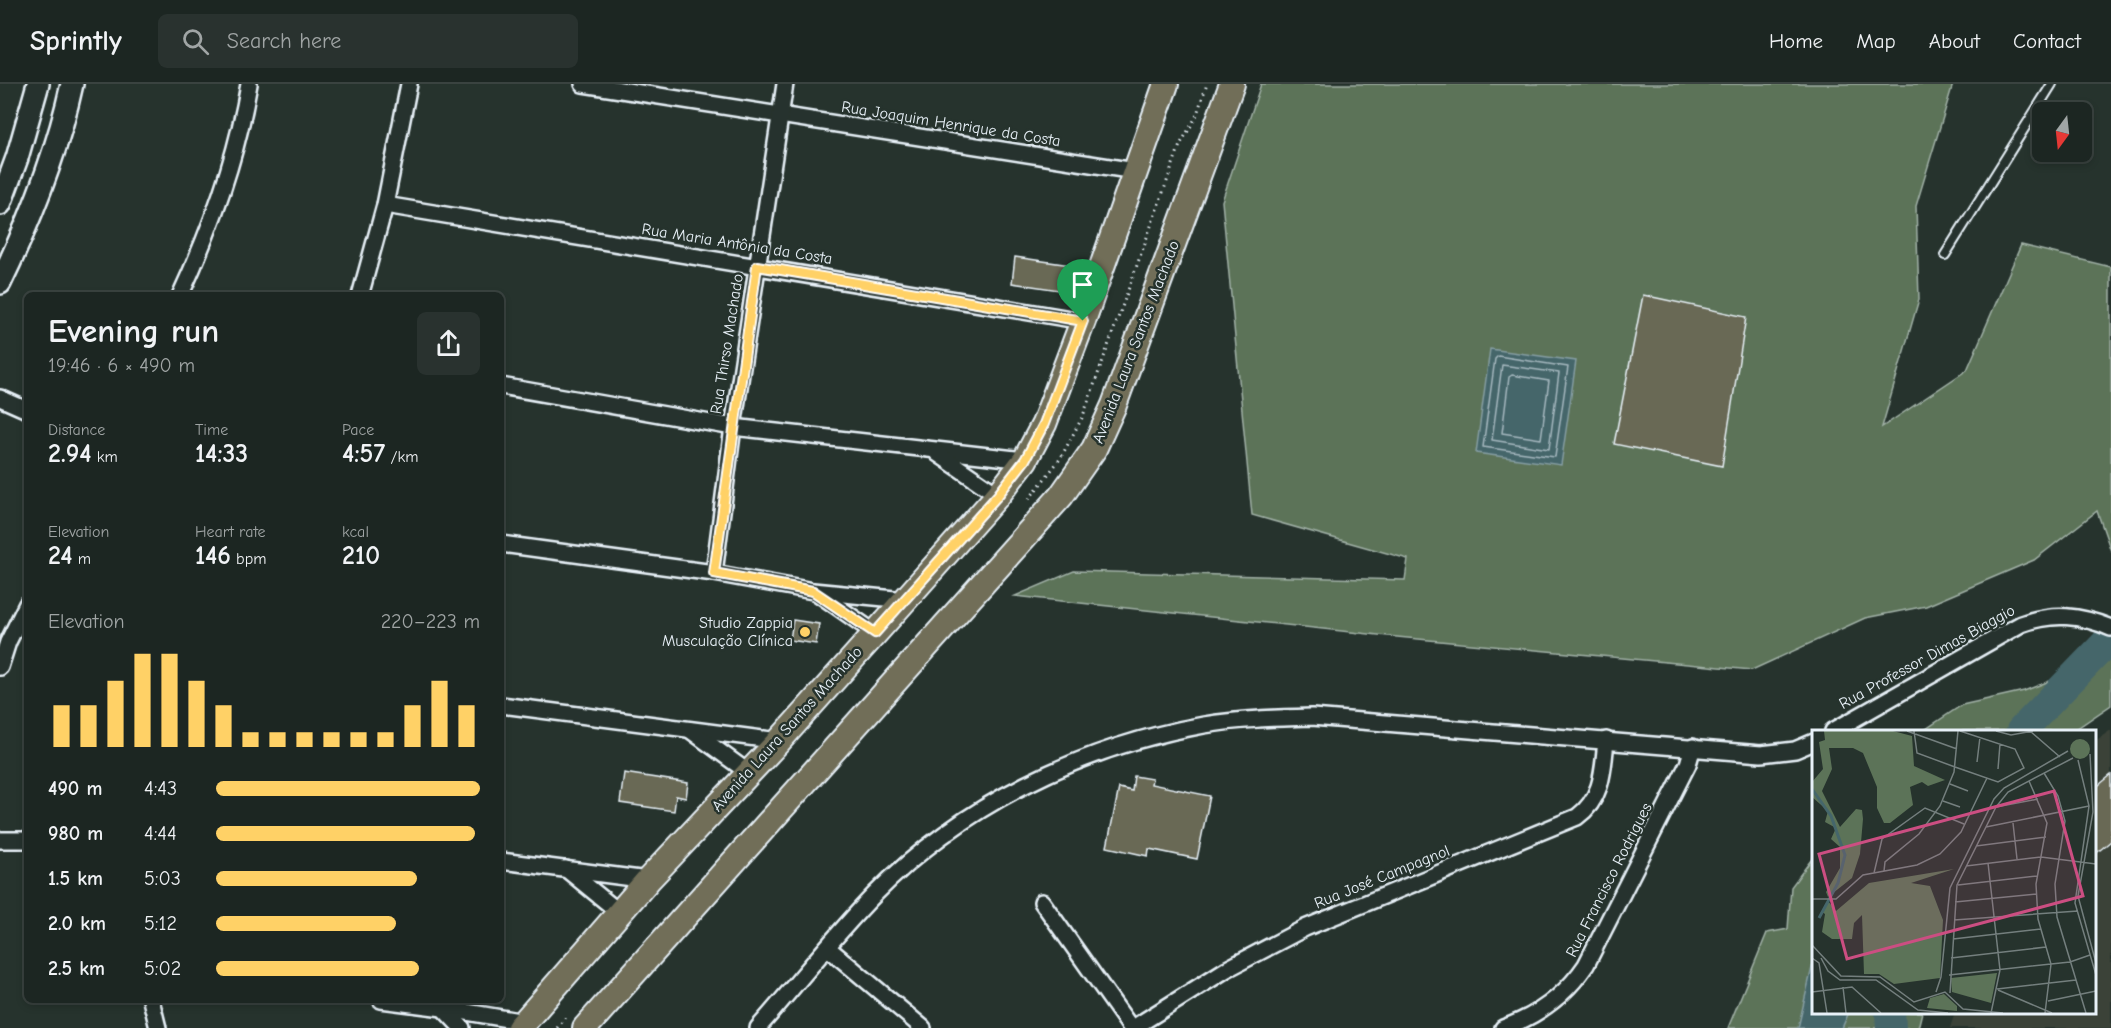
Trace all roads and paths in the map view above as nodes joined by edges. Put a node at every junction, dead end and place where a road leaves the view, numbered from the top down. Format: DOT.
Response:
graph roads {
  1 [pos="38,84"];
  2 [pos="72,84"];
  3 [pos="249,84"];
  4 [pos="409,84"];
  5 [pos="583,84"];
  6 [pos="785,84"];
  7 [pos="1166,84"];
  8 [pos="1232,84"];
  9 [pos="2052,84"];
  10 [pos="780,116"];
  11 [pos="1135,171"];
  12 [pos="0,204"];
  13 [pos="385,205"];
  14 [pos="1945,255"];
  15 [pos="757,266"];
  16 [pos="0,282"];
  17 [pos="182,292"];
  18 [pos="361,292"];
  19 [pos="1083,321"];
  20 [pos="504,387"];
  21 [pos="0,398"];
  22 [pos="24,409"];
  23 [pos="733,427"];
  24 [pos="935,451"];
  25 [pos="1025,460"];
  26 [pos="998,495"];
  27 [pos="504,544"];
  28 [pos="714,573"];
  29 [pos="813,591"];
  30 [pos="905,600"];
  31 [pos="24,610"];
  32 [pos="2105,625"];
  33 [pos="875,633"];
  34 [pos="0,667"];
  35 [pos="504,705"];
  36 [pos="688,729"];
  37 [pos="1835,730"];
  38 [pos="1606,740"];
  39 [pos="778,741"];
  40 [pos="1812,743"];
  41 [pos="1693,747"];
  42 [pos="749,773"];
  43 [pos="0,840"];
  44 [pos="24,840"];
  45 [pos="504,861"];
  46 [pos="566,869"];
  47 [pos="648,880"];
  48 [pos="1042,902"];
  49 [pos="620,913"];
  50 [pos="828,948"];
  51 [pos="152,1003"];
  52 [pos="404,1003"];
  53 [pos="443,1008"];
  54 [pos="522,1025"];
  55 [pos="158,1028"];
  56 [pos="462,1028"];
  57 [pos="585,1028"];
  58 [pos="758,1028"];
  59 [pos="923,1028"];
  60 [pos="1132,1028"];
  61 [pos="1503,1028"];
  1 -- 12 [label="main road"];
  2 -- 16 [label="main road"];
  3 -- 17 [label="street"];
  4 -- 13 [label="street"];
  5 -- 10 [label="street, Rua Joaquim Henrique da Costa"];
  6 -- 10 [label="street, Rua Thirso Machado"];
  7 -- 11 [label="main road, Avenida Laura Santos Machado"];
  8 -- 57 [label="main road, Avenida Laura Santos Machado"];
  9 -- 14 [label="lane"];
  10 -- 11 [label="street, Rua Joaquim Henrique da Costa"];
  10 -- 15 [label="street, Rua Thirso Machado"];
  11 -- 19 [label="main road, Avenida Laura Santos Machado"];
  13 -- 15 [label="street, Rua Maria Antônia da Costa"];
  13 -- 18 [label="street"];
  15 -- 19 [label="street, Rua Maria Antônia da Costa"];
  15 -- 23 [label="street, Rua Thirso Machado"];
  19 -- 25 [label="main road, Avenida Laura Santos Machado"];
  20 -- 23 [label="street"];
  21 -- 22 [label="street"];
  23 -- 24 [label="street"];
  23 -- 28 [label="street, Rua Thirso Machado"];
  24 -- 25 [label="street"];
  24 -- 26 [label="street"];
  25 -- 26 [label="main road, Avenida Laura Santos Machado"];
  26 -- 30 [label="main road, Avenida Laura Santos Machado"];
  27 -- 28 [label="street"];
  28 -- 29 [label="street"];
  29 -- 30 [label="street"];
  29 -- 33 [label="street"];
  30 -- 33 [label="main road, Avenida Laura Santos Machado"];
  31 -- 34 [label="street"];
  32 -- 37 [label="street, Rua Professor Dimas Biaggio"];
  33 -- 39 [label="main road, Avenida Laura Santos Machado"];
  35 -- 36 [label="street"];
  36 -- 39 [label="street"];
  36 -- 42 [label="street"];
  38 -- 41 [label="street"];
  38 -- 50 [label="street"];
  38 -- 60 [label="street, Rua José Campagnol"];
  39 -- 42 [label="main road, Avenida Laura Santos Machado"];
  40 -- 41 [label="street"];
  41 -- 61 [label="street, Rua Francisco Rodrigues"];
  42 -- 47 [label="main road, Avenida Laura Santos Machado"];
  43 -- 44 [label="street"];
  45 -- 46 [label="street"];
  46 -- 47 [label="street"];
  46 -- 49 [label="street"];
  47 -- 49 [label="main road, Avenida Laura Santos Machado"];
  48 -- 60 [label="street"];
  49 -- 54 [label="main road, Avenida Laura Santos Machado"];
  50 -- 58 [label="street"];
  50 -- 59 [label="street"];
  51 -- 55 [label="street"];
  52 -- 53 [label="street"];
  53 -- 54 [label="street"];
  53 -- 56 [label="street"];
}
